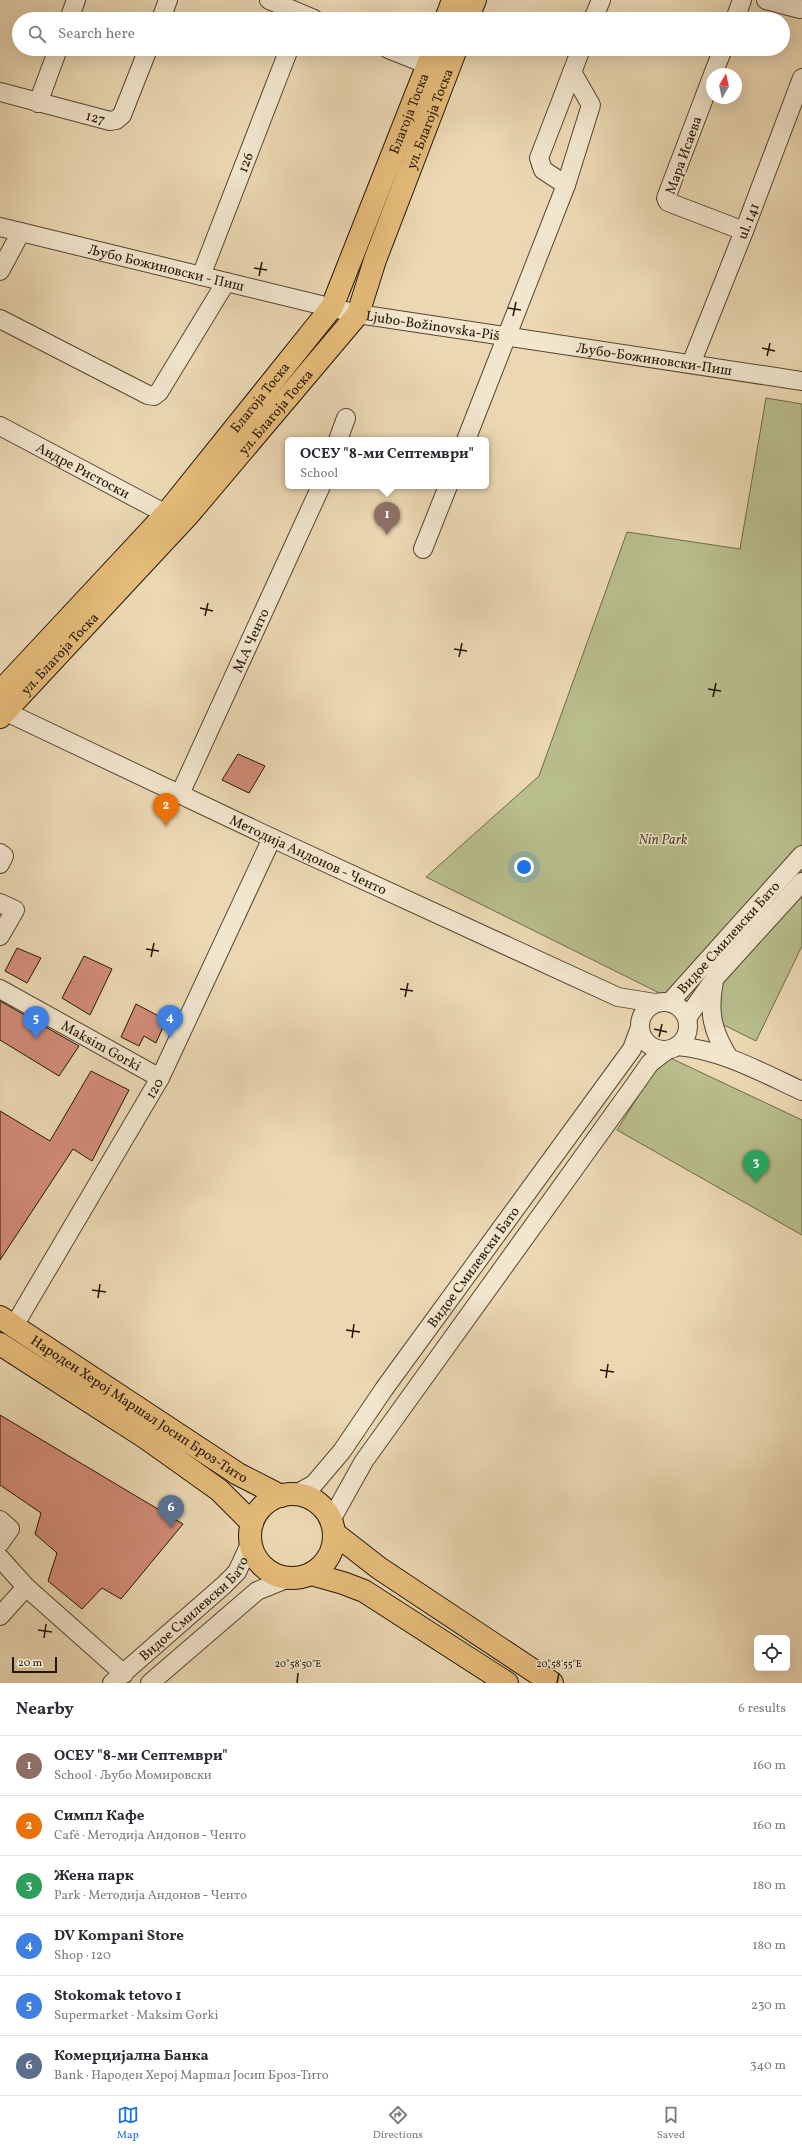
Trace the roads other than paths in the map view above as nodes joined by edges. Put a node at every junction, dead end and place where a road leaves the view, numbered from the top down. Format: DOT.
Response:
graph roads {
  1 [pos="76,0"];
  2 [pos="168,0"];
  3 [pos="269,0"];
  4 [pos="453,0"];
  5 [pos="475,0"];
  6 [pos="601,0"];
  7 [pos="742,0"];
  8 [pos="766,0"];
  9 [pos="800,8"];
  10 [pos="72,12"];
  11 [pos="164,12"];
  12 [pos="295,12"];
  13 [pos="449,12"];
  14 [pos="470,12"];
  15 [pos="596,12"];
  16 [pos="738,12"];
  17 [pos="55,56"];
  18 [pos="145,56"];
  19 [pos="286,56"];
  20 [pos="453,56"];
  21 [pos="578,56"];
  22 [pos="720,56"];
  23 [pos="431,57"];
  24 [pos="715,68"];
  25 [pos="572,72"];
  26 [pos="802,78"];
  27 [pos="0,92"];
  28 [pos="706,93"];
  29 [pos="38,103"];
  30 [pos="566,185"];
  31 [pos="0,227"];
  32 [pos="744,231"];
  33 [pos="21,232"];
  34 [pos="0,271"];
  35 [pos="202,276"];
  36 [pos="226,282"];
  37 [pos="332,307"];
  38 [pos="358,314"];
  39 [pos="0,319"];
  40 [pos="506,337"];
  41 [pos="691,364"];
  42 [pos="802,380"];
  43 [pos="346,418"];
  44 [pos="0,426"];
  45 [pos="339,437"];
  46 [pos="467,437"];
  47 [pos="320,489"];
  48 [pos="447,489"];
  49 [pos="166,514"];
  50 [pos="423,549"];
  51 [pos="2,708"];
  52 [pos="180,794"];
  53 [pos="272,838"];
  54 [pos="0,853"];
  55 [pos="802,855"];
  56 [pos="0,864"];
  57 [pos="802,882"];
  58 [pos="0,903"];
  59 [pos="0,936"];
  60 [pos="715,978"];
  61 [pos="0,989"];
  62 [pos="618,997"];
  63 [pos="662,1002"];
  64 [pos="688,1022"];
  65 [pos="639,1027"];
  66 [pos="672,1048"];
  67 [pos="724,1056"];
  68 [pos="160,1078"];
  69 [pos="802,1091"];
  70 [pos="7,1322"];
  71 [pos="0,1344"];
  72 [pos="288,1495"];
  73 [pos="0,1520"];
  74 [pos="332,1526"];
  75 [pos="251,1533"];
  76 [pos="0,1543"];
  77 [pos="0,1558"];
  78 [pos="311,1574"];
  79 [pos="289,1578"];
  80 [pos="26,1587"];
  81 [pos="0,1616"];
  82 [pos="118,1678"];
  83 [pos="150,1683"];
  84 [pos="507,1683"];
  85 [pos="552,1683"];
  1 -- 10 [label="street"];
  2 -- 11 [label="street"];
  3 -- 12 [label="street"];
  4 -- 13 [label="main road"];
  5 -- 14 [label="main road"];
  6 -- 15 [label="street"];
  7 -- 16 [label="street"];
  8 -- 9 [label="street"];
  17 -- 29 [label="street"];
  18 -- 29 [label="street, 127"];
  19 -- 35 [label="street, 126"];
  20 -- 38 [label="main road, ул. Благоја Тоска"];
  21 -- 25 [label="street"];
  22 -- 24 [label="street"];
  23 -- 37 [label="main road, Благоја Тоска"];
  25 -- 30 [label="street"];
  25 -- 30 [label="street"];
  26 -- 32 [label="street, ul. 141"];
  27 -- 29 [label="street, 127"];
  28 -- 32 [label="street, Мара Исаева"];
  30 -- 40 [label="street"];
  31 -- 33 [label="street, Љубо Божиновски - Пиш"];
  32 -- 41 [label="street, ul. 141"];
  33 -- 34 [label="street"];
  33 -- 35 [label="street, Љубо Божиновски - Пиш"];
  35 -- 36 [label="street, Љубо Божиновски - Пиш"];
  36 -- 37 [label="street, Љубо Божиновски - Пиш"];
  36 -- 39 [label="street"];
  37 -- 38 [label="street, Љубо Божиновски - Пиш"];
  37 -- 49 [label="main road, Благоја Тоска"];
  38 -- 40 [label="street, Ljubo-Božinovska-Piš"];
  38 -- 51 [label="main road, ул. Благоја Тоска"];
  40 -- 41 [label="street, Љубо-Божиновски-Пиш"];
  40 -- 46 [label="street"];
  41 -- 42 [label="street, Љубо-Божиновски-Пиш"];
  43 -- 45 [label="street"];
  44 -- 49 [label="street, Андре Ристоски"];
  47 -- 52 [label="street, М.А Ченто"];
  48 -- 50 [label="street"];
  49 -- 51 [label="main road, Благоја Тоска"];
  51 -- 52 [label="street, Методија Андонов - Ченто"];
  52 -- 53 [label="street, Методија Андонов - Ченто"];
  53 -- 62 [label="street, Методија Андонов - Ченто"];
  53 -- 68 [label="street, 120"];
  54 -- 56 [label="street"];
  55 -- 63 [label="street, Видое Смилевски Бато"];
  57 -- 60 [label="street, Видое Смилевски Бато"];
  58 -- 59 [label="street"];
  60 -- 64 [label="street, Видое Смилевски Бато"];
  60 -- 67 [label="street"];
  61 -- 68 [label="street, Maksim Gorki"];
  62 -- 63 [label="street, Методија Андонов - Ченто"];
  62 -- 65 [label="street, Методија Андонов - Ченто"];
  63 -- 64 [label="street"];
  63 -- 65 [label="street"];
  64 -- 66 [label="street"];
  64 -- 67 [label="street"];
  65 -- 66 [label="street"];
  65 -- 72 [label="street, Видое Смилевски Бато"];
  66 -- 67 [label="street"];
  66 -- 74 [label="street, Видое Смилевски Бато"];
  67 -- 69 [label="street"];
  68 -- 70 [label="street, 120"];
  70 -- 72 [label="main road, Народен Херој Маршал Јосип Броз-Тито"];
  71 -- 75 [label="main road, Народен Херој Маршал Јосип Броз-Тито"];
  72 -- 74 [label="main road, Народен Херој Маршал Јосип Броз-Тито"];
  72 -- 75 [label="main road"];
  73 -- 76 [label="street"];
  74 -- 78 [label="main road"];
  74 -- 85 [label="main road, Народен Херој Маршал Јосип Броз-Тито"];
  75 -- 79 [label="main road, Народен Херој Маршал Јосип Броз-Тито"];
  75 -- 82 [label="street, Видое Смилевски Бато"];
  77 -- 80 [label="street"];
  78 -- 79 [label="main road, Народен Херој Маршал Јосип Броз-Тито"];
  78 -- 84 [label="main road, Народен Херој Маршал Јосип Броз-Тито"];
  79 -- 83 [label="street, Видое Смилевски Бато"];
  80 -- 81 [label="street"];
  80 -- 82 [label="street"];
}
